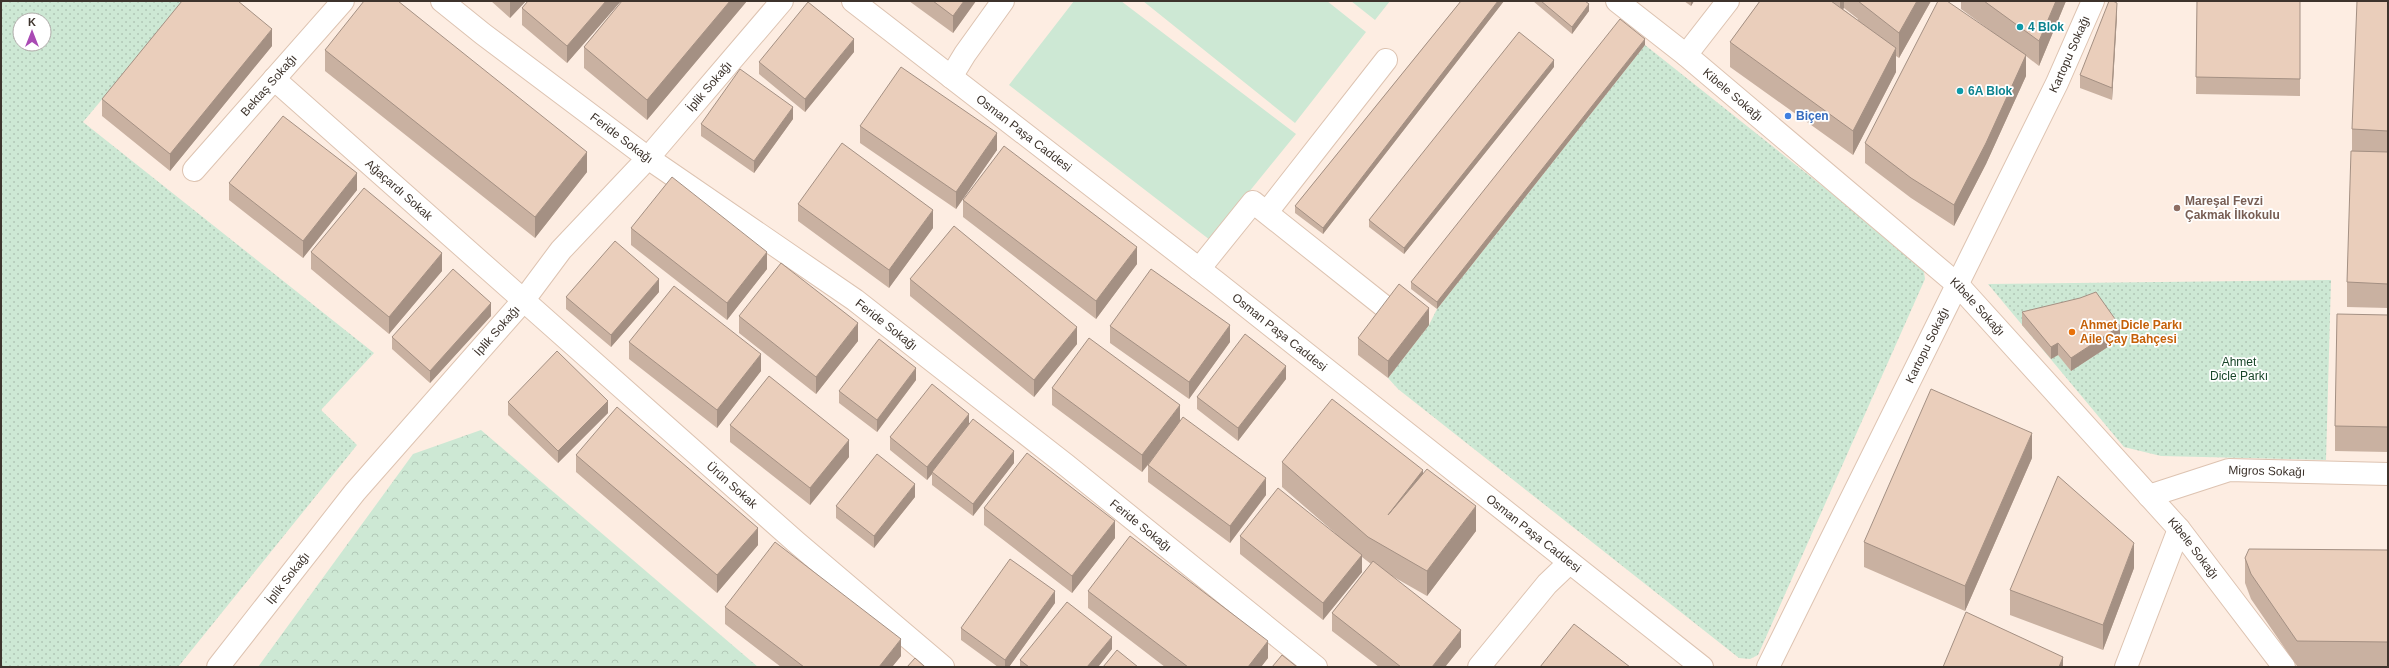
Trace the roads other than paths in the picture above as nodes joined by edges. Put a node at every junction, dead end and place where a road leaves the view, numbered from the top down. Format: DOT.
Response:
graph roads {
  1 [pos="343,1"];
  2 [pos="442,1"];
  3 [pos="782,1"];
  4 [pos="853,1"];
  5 [pos="1003,1"];
  6 [pos="1617,1"];
  7 [pos="1728,1"];
  8 [pos="2093,1"];
  9 [pos="1686,55"];
  10 [pos="1386,60"];
  11 [pos="951,77"];
  12 [pos="274,79"];
  13 [pos="648,158"];
  14 [pos="194,170"];
  15 [pos="1266,212"];
  16 [pos="1199,270"];
  17 [pos="1958,285"];
  18 [pos="523,301"];
  19 [pos="1385,307"];
  20 [pos="2388,474"];
  21 [pos="2149,496"];
  22 [pos="2179,529"];
  23 [pos="1569,563"];
  24 [pos="218,667"];
  25 [pos="943,667"];
  26 [pos="1316,667"];
  27 [pos="1479,667"];
  28 [pos="1702,667"];
  29 [pos="1768,667"];
  30 [pos="2126,667"];
  31 [pos="2284,667"];
  1 -- 12 [label="street, Bektaş Sokağı"];
  2 -- 13 [label="street, Feride Sokağı"];
  3 -- 13 [label="street, İplik Sokağı"];
  4 -- 11 [label="street, Osman Paşa Caddesi"];
  5 -- 11 [label="street"];
  6 -- 9 [label="street, Kibele Sokağı"];
  7 -- 9 [label="street"];
  8 -- 17 [label="street, Kartopu Sokağı"];
  9 -- 17 [label="street, Kibele Sokağı"];
  10 -- 15 [label="street"];
  11 -- 16 [label="street, Osman Paşa Caddesi"];
  12 -- 14 [label="street, Bektaş Sokağı"];
  12 -- 18 [label="street, Ağaçardı Sokak"];
  13 -- 18 [label="street, İplik Sokağı"];
  13 -- 26 [label="street, Feride Sokağı"];
  15 -- 16 [label="street"];
  15 -- 19 [label="street"];
  16 -- 23 [label="street, Osman Paşa Caddesi"];
  17 -- 21 [label="street, Kibele Sokağı"];
  17 -- 29 [label="street, Kartopu Sokağı"];
  18 -- 24 [label="street, İplik Sokağı"];
  18 -- 25 [label="street, Ürün Sokak"];
  20 -- 21 [label="street, Migros Sokağı"];
  21 -- 22 [label="street, Kibele Sokağı"];
  22 -- 30 [label="street"];
  22 -- 31 [label="street, Kibele Sokağı"];
  23 -- 27 [label="street"];
  23 -- 28 [label="street, Osman Paşa Caddesi"];
}
